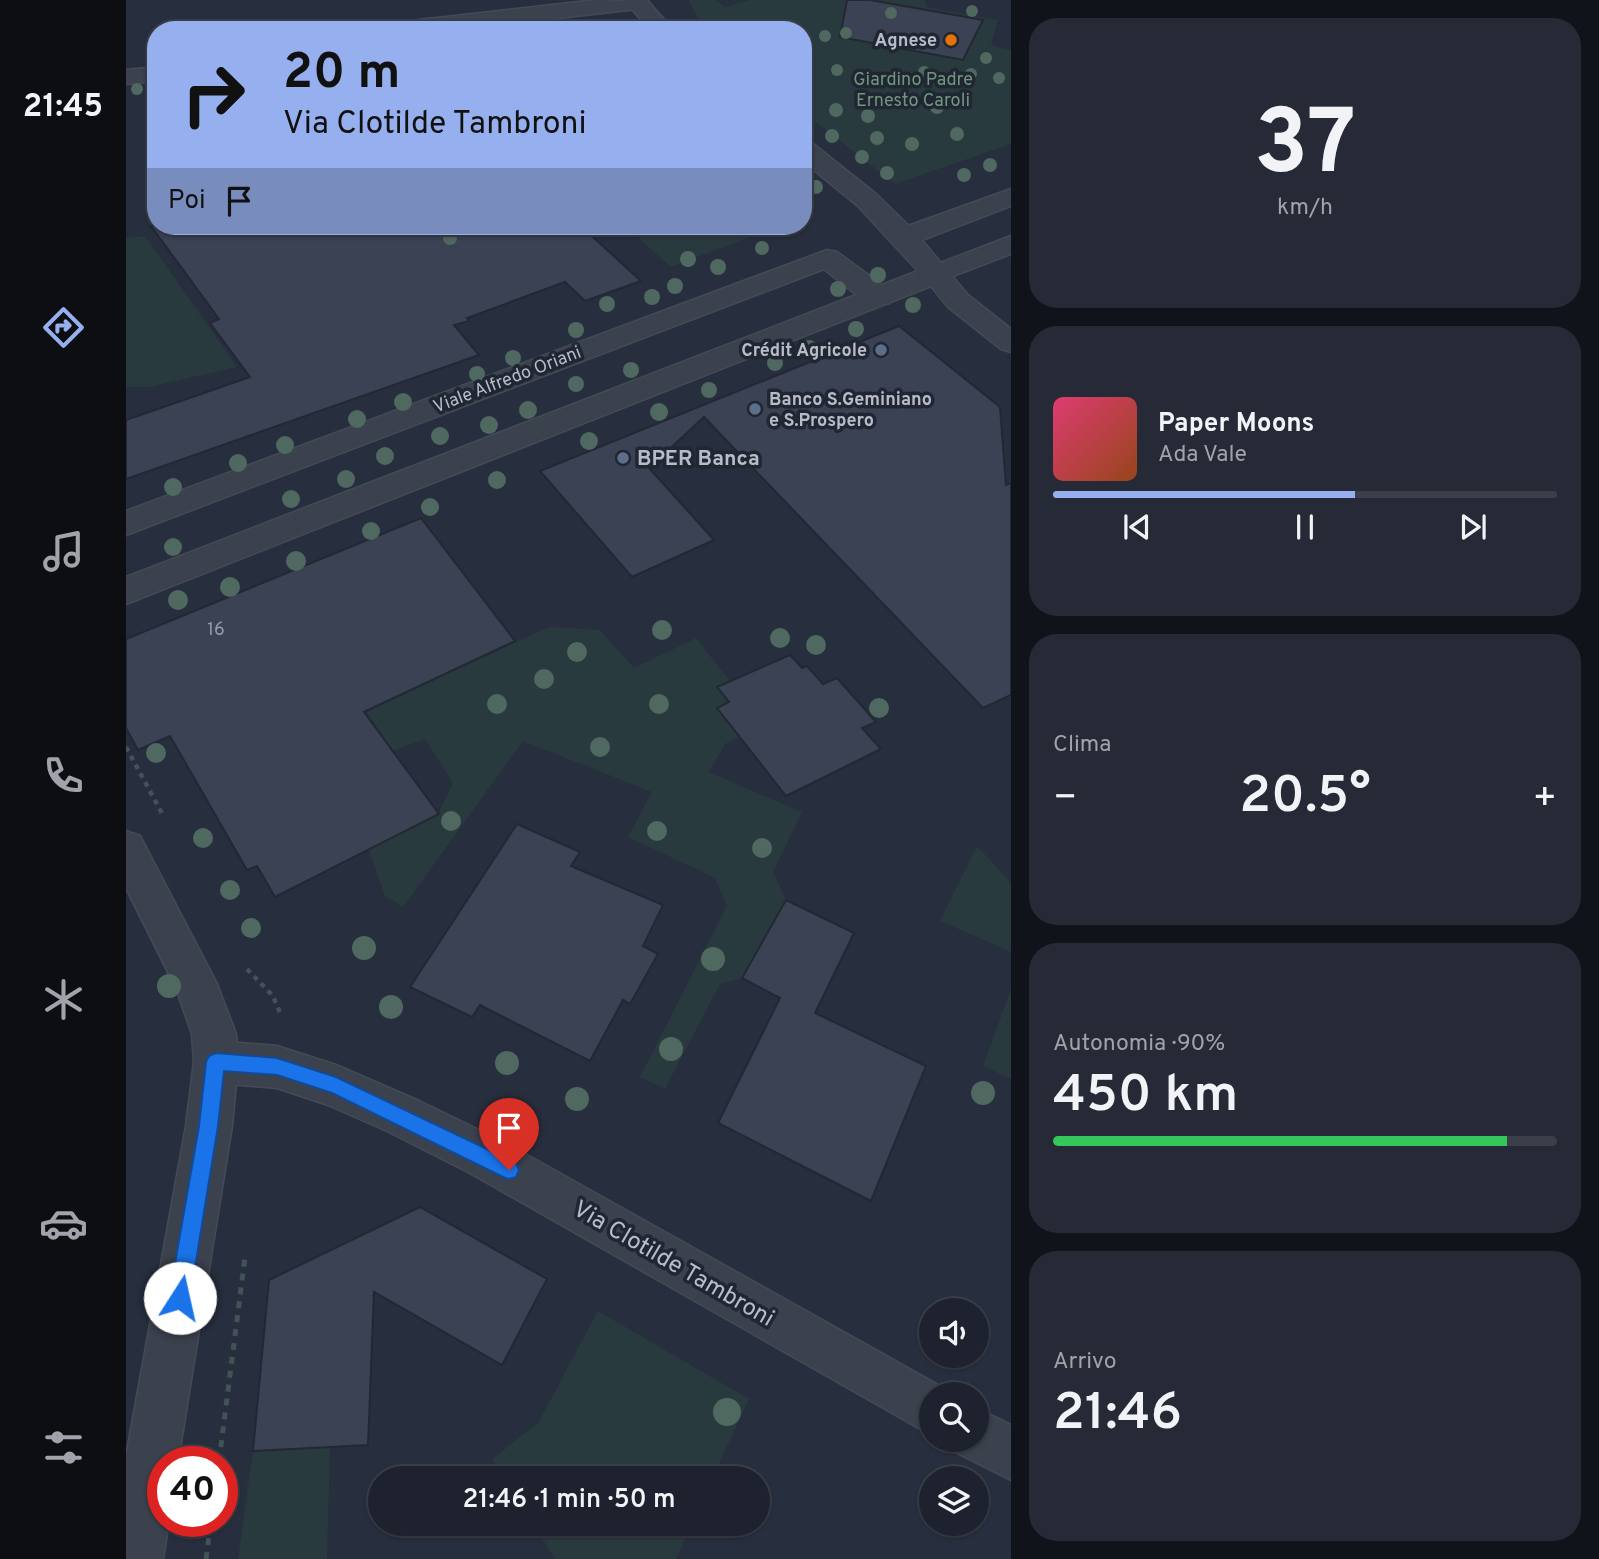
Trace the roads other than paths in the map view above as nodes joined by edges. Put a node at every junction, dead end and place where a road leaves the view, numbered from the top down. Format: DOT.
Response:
graph roads {
  1 [pos="636,1"];
  2 [pos="468,21"];
  3 [pos="654,21"];
  4 [pos="147,56"];
  5 [pos="126,58"];
  6 [pos="147,75"];
  7 [pos="126,77"];
  8 [pos="812,155"];
  9 [pos="1011,197"];
  10 [pos="904,237"];
  11 [pos="1011,244"];
  12 [pos="937,274"];
  13 [pos="880,297"];
  14 [pos="1011,343"];
  15 [pos="126,524"];
  16 [pos="126,591"];
  17 [pos="126,848"];
  18 [pos="216,1062"];
  19 [pos="919,1402"];
  20 [pos="989,1441"];
  21 [pos="1011,1454"];
  22 [pos="135,1559"];
  1 -- 2 [label="street"];
  1 -- 3 [label="street"];
  4 -- 5 [label="street"];
  6 -- 7 [label="street"];
  8 -- 10 [label="street"];
  9 -- 10 [label="street"];
  10 -- 12 [label="street"];
  11 -- 12 [label="street"];
  12 -- 13 [label="street"];
  12 -- 14 [label="street"];
  13 -- 15 [label="street, Viale Alfredo Oriani"];
  13 -- 16 [label="street"];
  17 -- 18 [label="street"];
  18 -- 19 [label="street, Via Clotilde Tambroni"];
  18 -- 22 [label="street"];
  20 -- 21 [label="street"];
}
